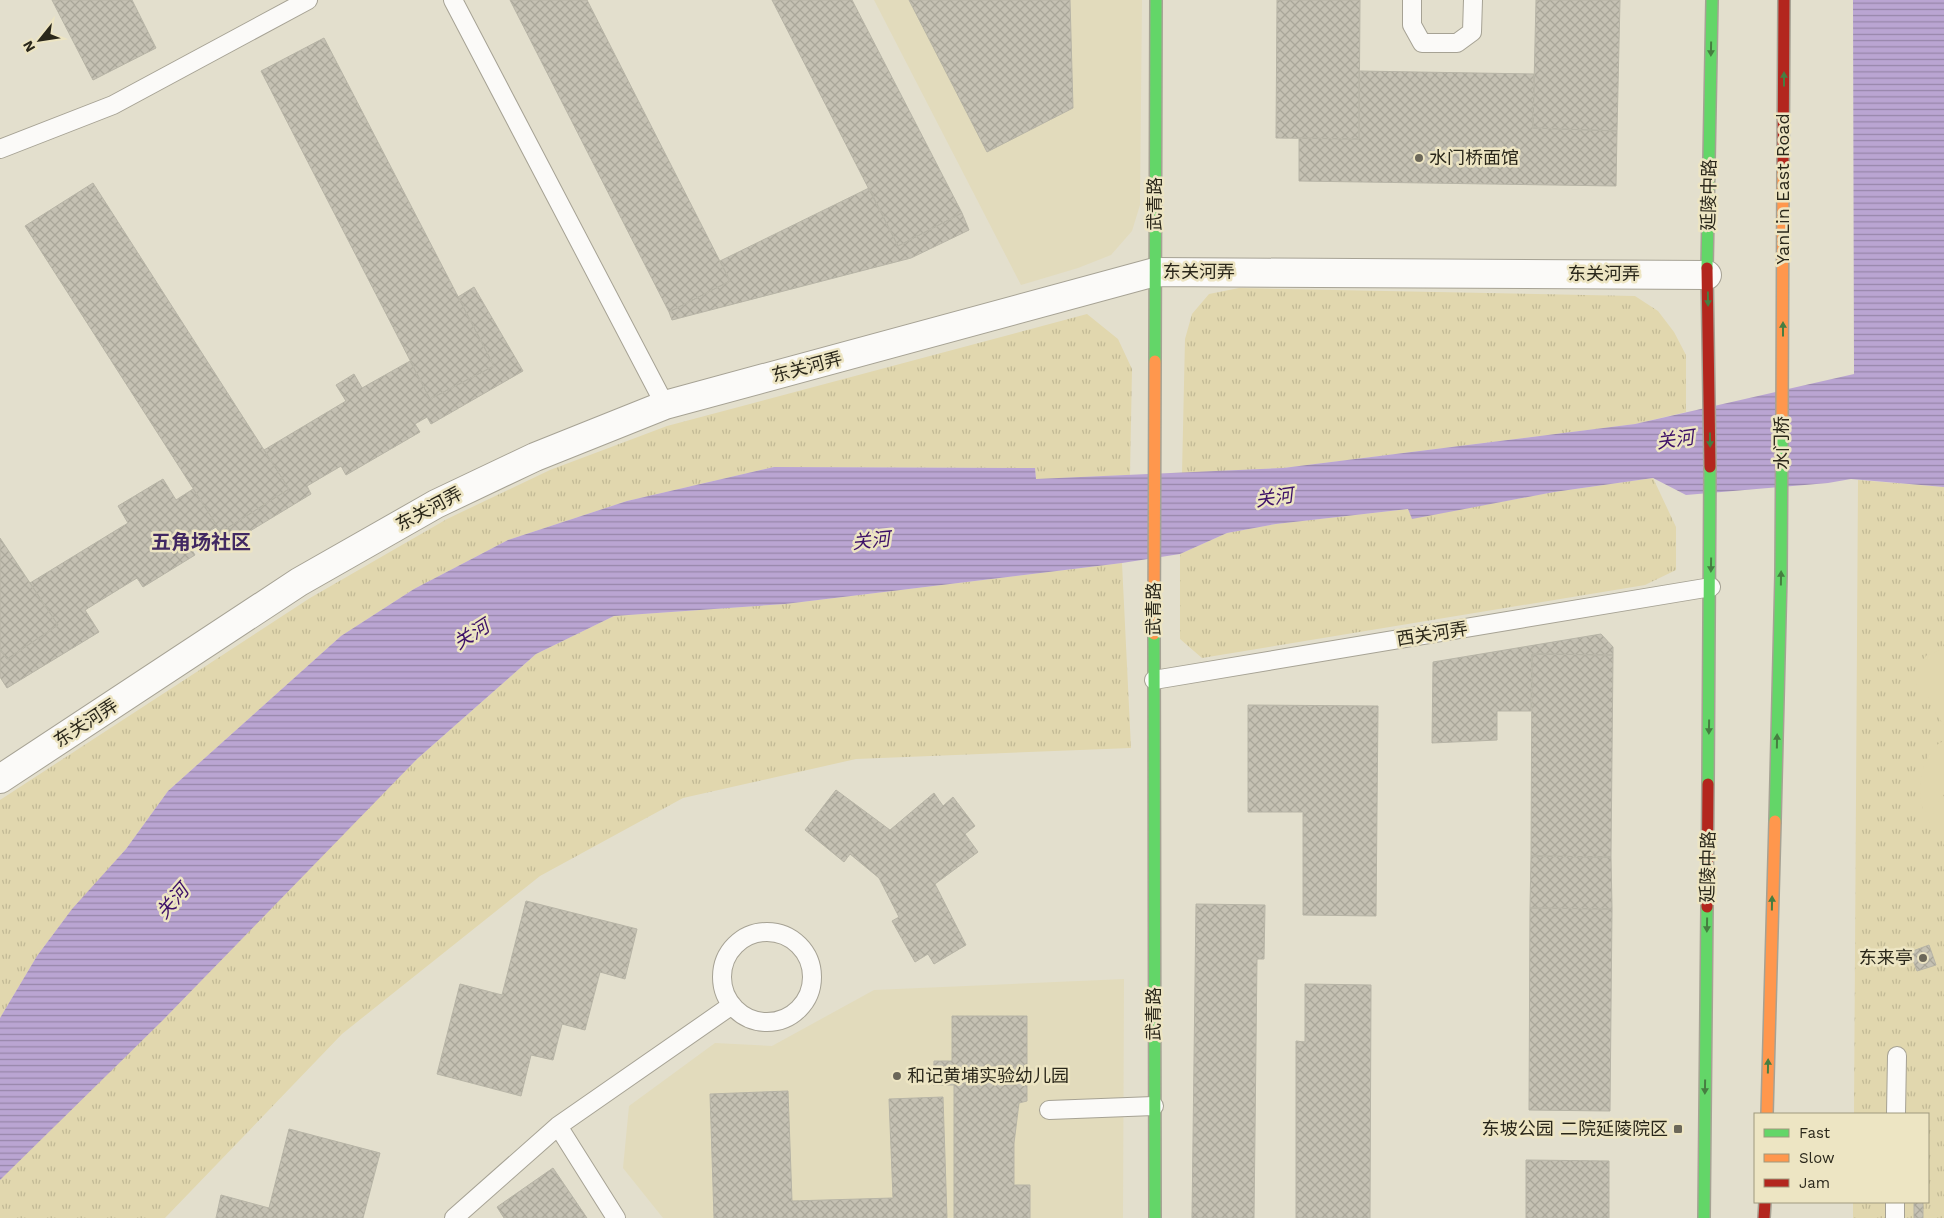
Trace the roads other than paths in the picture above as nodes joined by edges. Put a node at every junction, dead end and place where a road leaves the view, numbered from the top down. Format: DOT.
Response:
graph roads {
  1 [pos="308,0"];
  2 [pos="453,0"];
  3 [pos="1156,0"];
  4 [pos="1412,0"];
  5 [pos="1473,0"];
  6 [pos="1712,0"];
  7 [pos="1784,0"];
  8 [pos="0,149"];
  9 [pos="1155,272"];
  10 [pos="1707,275"];
  11 [pos="1782,378"];
  12 [pos="665,405"];
  13 [pos="1711,587"];
  14 [pos="1154,680"];
  15 [pos="0,779"];
  16 [pos="732,1005"];
  17 [pos="1897,1056"];
  18 [pos="1154,1106"];
  19 [pos="1049,1110"];
  20 [pos="1767,1113"];
  21 [pos="1896,1113"];
  22 [pos="558,1126"];
  23 [pos="1765,1203"];
  24 [pos="1895,1203"];
  25 [pos="454,1218"];
  26 [pos="616,1218"];
  27 [pos="1155,1218"];
  28 [pos="1704,1218"];
  29 [pos="1764,1218"];
  30 [pos="1895,1218"];
  1 -- 8 [label="lane"];
  2 -- 12 [label="lane"];
  3 -- 9 [label="main road, 武青路"];
  4 -- 5 [label="lane"];
  6 -- 10 [label="main road, 延陵中路, one-way"];
  11 -- 7 [label="main road, YanLin East Road, one-way"];
  9 -- 10 [label="street, 东关河弄"];
  9 -- 12 [label="street, 东关河弄"];
  9 -- 14 [label="main road, 武青路"];
  10 -- 13 [label="main road, 延陵中路, one-way"];
  20 -- 11 [label="main road, 水门桥, one-way"];
  12 -- 15 [label="street, 东关河弄"];
  13 -- 14 [label="lane, 西关河弄"];
  13 -- 28 [label="main road, 延陵中路, one-way"];
  14 -- 18 [label="main road, 武青路"];
  16 -- 16 [label="lane"];
  16 -- 22 [label="lane"];
  17 -- 21 [label="lane"];
  18 -- 19 [label="lane"];
  18 -- 27 [label="main road, 武青路"];
  22 -- 25 [label="lane"];
  22 -- 26 [label="lane"];
  23 -- 29 [label="main road"];
  24 -- 30 [label="lane"];
}
